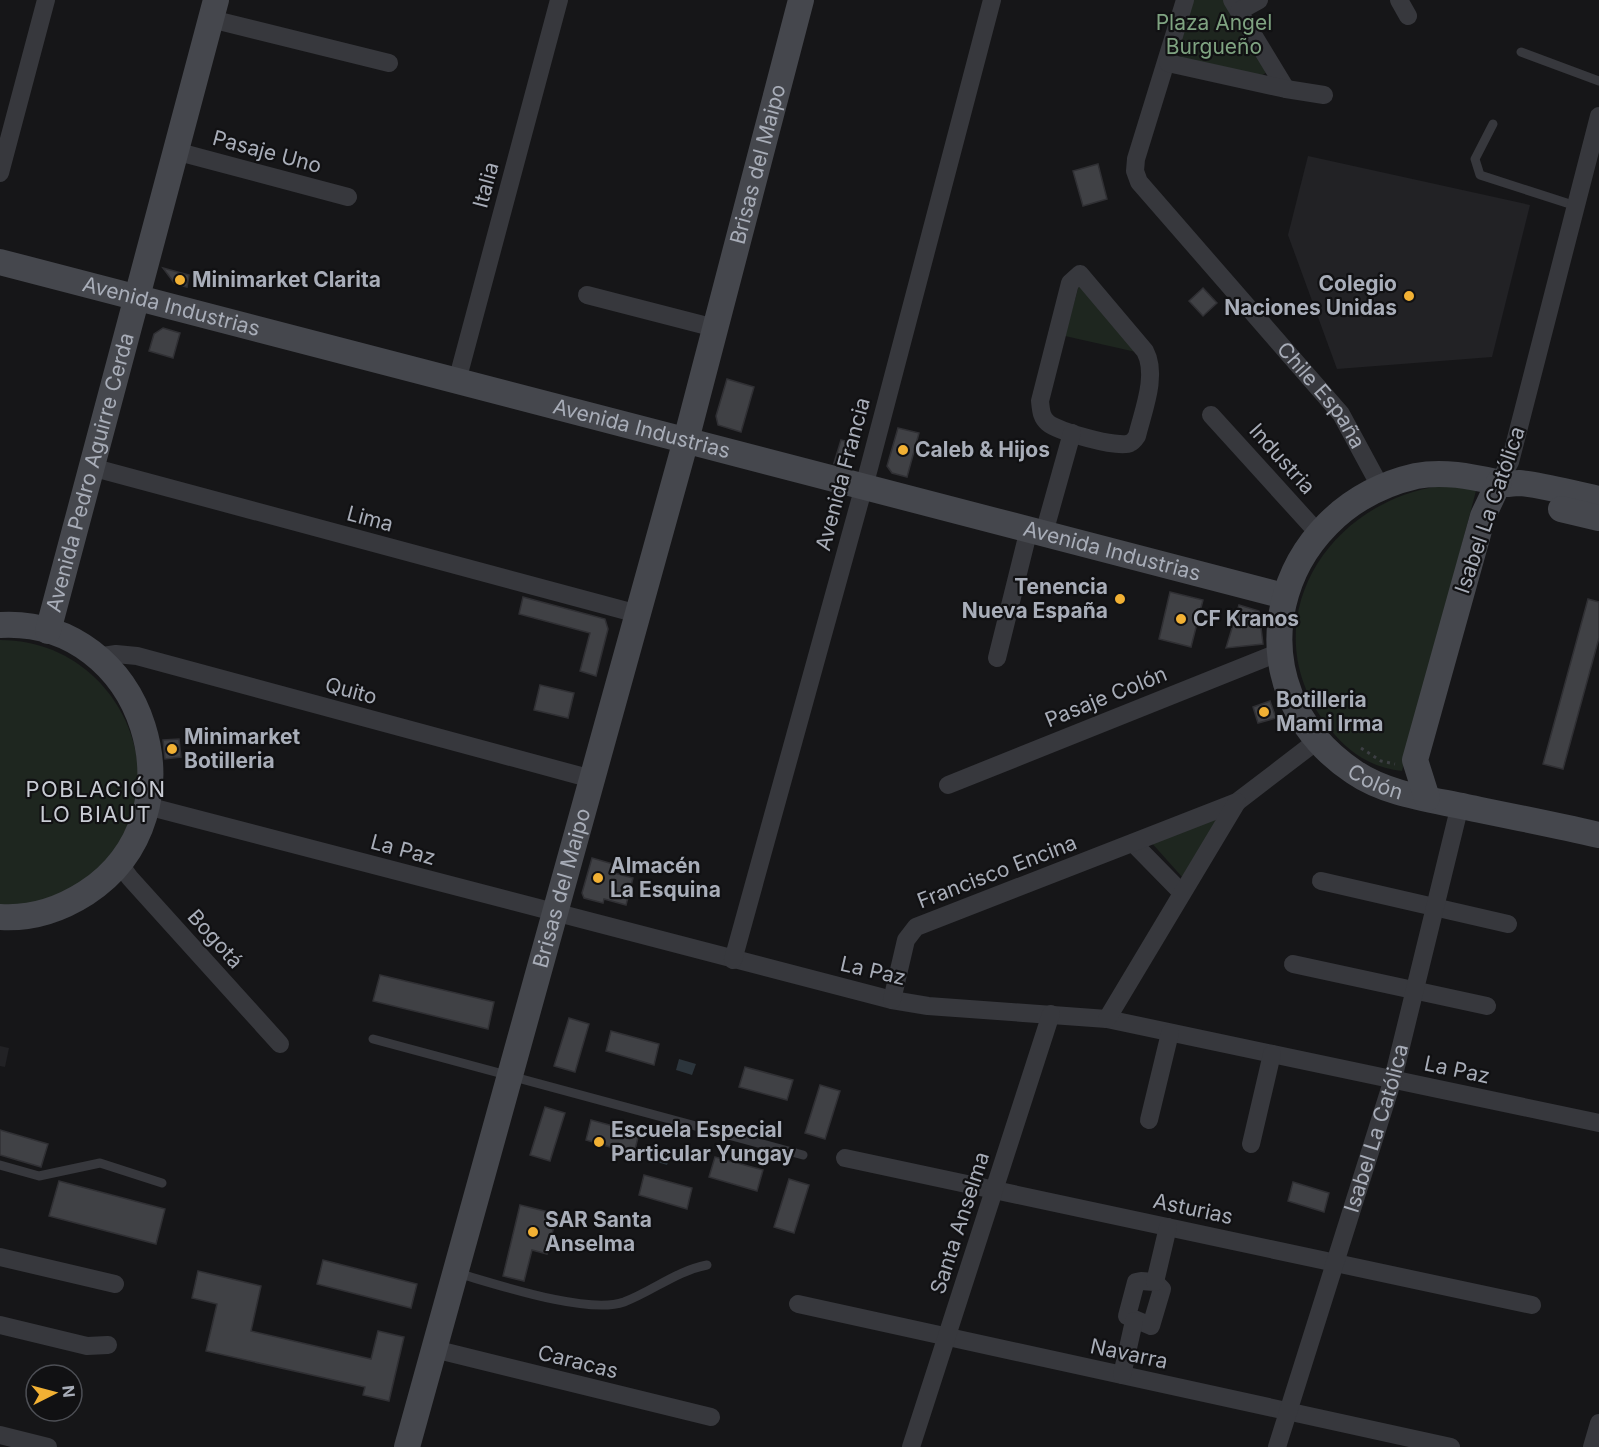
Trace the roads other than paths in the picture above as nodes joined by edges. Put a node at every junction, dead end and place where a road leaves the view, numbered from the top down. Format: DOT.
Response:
graph roads {
  1 [pos="46,0"];
  2 [pos="559,0"];
  3 [pos="801,0"];
  4 [pos="992,0"];
  5 [pos="1185,0"];
  6 [pos="1259,0"];
  7 [pos="1236,6"];
  8 [pos="213,9"];
  9 [pos="1521,52"];
  10 [pos="389,63"];
  11 [pos="1168,63"];
  12 [pos="1599,81"];
  13 [pos="1286,89"];
  14 [pos="1324,95"];
  15 [pos="1599,116"];
  16 [pos="1493,124"];
  17 [pos="175,151"];
  18 [pos="0,172"];
  19 [pos="348,197"];
  20 [pos="1576,206"];
  21 [pos="0,262"];
  22 [pos="587,295"];
  23 [pos="135,297"];
  24 [pos="715,328"];
  25 [pos="457,381"];
  26 [pos="1211,415"];
  27 [pos="1072,433"];
  28 [pos="686,440"];
  29 [pos="91,467"];
  30 [pos="1504,483"];
  31 [pos="863,486"];
  32 [pos="1381,488"];
  33 [pos="1599,499"];
  34 [pos="1599,518"];
  35 [pos="1036,531"];
  36 [pos="1319,534"];
  37 [pos="1284,596"];
  38 [pos="638,614"];
  39 [pos="0,626"];
  40 [pos="48,632"];
  41 [pos="1280,652"];
  42 [pos="97,657"];
  43 [pos="997,658"];
  44 [pos="1318,740"];
  45 [pos="1406,762"];
  46 [pos="592,779"];
  47 [pos="948,784"];
  48 [pos="1380,786"];
  49 [pos="1427,798"];
  50 [pos="1237,802"];
  51 [pos="1460,805"];
  52 [pos="147,806"];
  53 [pos="1599,835"];
  54 [pos="1133,843"];
  55 [pos="119,863"];
  56 [pos="1321,881"];
  57 [pos="1182,893"];
  58 [pos="1434,907"];
  59 [pos="555,914"];
  60 [pos="0,917"];
  61 [pos="1508,924"];
  62 [pos="733,960"];
  63 [pos="1293,964"];
  64 [pos="1414,990"];
  65 [pos="892,1000"];
  66 [pos="1487,1006"];
  67 [pos="1051,1014"];
  68 [pos="1107,1019"];
  69 [pos="1170,1033"];
  70 [pos="373,1039"];
  71 [pos="280,1044"];
  72 [pos="1272,1054"];
  73 [pos="510,1076"];
  74 [pos="1393,1079"];
  75 [pos="1149,1120"];
  76 [pos="1599,1123"];
  77 [pos="1251,1144"];
  78 [pos="803,1155"];
  79 [pos="845,1158"];
  80 [pos="0,1166"];
  81 [pos="162,1183"];
  82 [pos="994,1190"];
  83 [pos="1168,1227"];
  84 [pos="0,1257"];
  85 [pos="1335,1263"];
  86 [pos="707,1264"];
  87 [pos="455,1273"];
  88 [pos="1155,1282"];
  89 [pos="115,1284"];
  90 [pos="798,1304"];
  91 [pos="1532,1305"];
  92 [pos="1134,1321"];
  93 [pos="0,1325"];
  94 [pos="947,1337"];
  95 [pos="108,1345"];
  96 [pos="434,1349"];
  97 [pos="1122,1375"];
  98 [pos="1288,1411"];
  99 [pos="711,1417"];
  100 [pos="1599,1423"];
  101 [pos="0,1435"];
  102 [pos="48,1447"];
  103 [pos="407,1447"];
  104 [pos="911,1447"];
  105 [pos="1277,1447"];
  106 [pos="1451,1447"];
  107 [pos="1592,1447"];
  1 -- 18 [label="street"];
  2 -- 25 [label="street, Italia"];
  3 -- 24 [label="street, Brisas del Maipo"];
  4 -- 31 [label="street, Avenida Francia"];
  5 -- 11 [label="street, Chile España"];
  6 -- 7 [label="street"];
  7 -- 13 [label="street"];
  8 -- 10 [label="street"];
  8 -- 17 [label="street, Avenida Pedro Aguirre Cerda"];
  9 -- 12 [label="lane"];
  11 -- 13 [label="street"];
  11 -- 32 [label="street, Chile España"];
  13 -- 14 [label="street"];
  15 -- 20 [label="street, Isabel La Católica"];
  16 -- 20 [label="lane"];
  17 -- 19 [label="street, Pasaje Uno"];
  17 -- 23 [label="street, Avenida Pedro Aguirre Cerda"];
  20 -- 30 [label="street, Isabel La Católica"];
  21 -- 23 [label="street, Avenida Industrias"];
  22 -- 24 [label="street"];
  23 -- 25 [label="street, Avenida Industrias"];
  23 -- 29 [label="street, Avenida Pedro Aguirre Cerda"];
  24 -- 28 [label="street, Brisas del Maipo"];
  25 -- 28 [label="street, Avenida Industrias"];
  26 -- 36 [label="street, Industria"];
  27 -- 27 [label="street"];
  27 -- 35 [label="street"];
  28 -- 31 [label="street, Avenida Industrias"];
  28 -- 38 [label="street, Brisas del Maipo"];
  29 -- 38 [label="street, Lima"];
  29 -- 40 [label="street, Avenida Pedro Aguirre Cerda"];
  30 -- 32 [label="street"];
  30 -- 33 [label="street"];
  30 -- 34 [label="street"];
  30 -- 45 [label="street, Isabel La Católica"];
  31 -- 35 [label="street, Avenida Industrias"];
  31 -- 62 [label="street, Avenida Francia"];
  32 -- 36 [label="street"];
  35 -- 37 [label="street, Avenida Industrias"];
  35 -- 43 [label="street"];
  36 -- 37 [label="street"];
  37 -- 41 [label="street, Colón"];
  38 -- 46 [label="street, Brisas del Maipo"];
  39 -- 40 [label="street"];
  40 -- 42 [label="street"];
  41 -- 44 [label="street, Colón"];
  41 -- 47 [label="street, Pasaje Colón"];
  42 -- 46 [label="street, Quito"];
  42 -- 52 [label="street"];
  44 -- 48 [label="street, Colón"];
  44 -- 50 [label="street, Francisco Encina"];
  45 -- 48 [label="street"];
  45 -- 49 [label="street"];
  46 -- 59 [label="street, Brisas del Maipo"];
  48 -- 49 [label="street, Colón"];
  49 -- 51 [label="street, Colón"];
  50 -- 54 [label="street, Francisco Encina"];
  50 -- 57 [label="street, Francisco Encina"];
  51 -- 53 [label="street, Colón"];
  51 -- 58 [label="street, Isabel La Católica"];
  52 -- 55 [label="street"];
  52 -- 59 [label="street, La Paz"];
  54 -- 57 [label="street"];
  54 -- 65 [label="street, Francisco Encina"];
  55 -- 60 [label="street"];
  55 -- 71 [label="street, Bogotá"];
  56 -- 58 [label="street"];
  57 -- 68 [label="street, Francisco Encina"];
  58 -- 61 [label="street"];
  58 -- 64 [label="street, Isabel La Católica"];
  59 -- 62 [label="street, La Paz"];
  59 -- 73 [label="street, Brisas del Maipo"];
  62 -- 65 [label="street, La Paz"];
  63 -- 64 [label="street"];
  64 -- 66 [label="street"];
  64 -- 74 [label="street, Isabel La Católica"];
  65 -- 67 [label="street, La Paz"];
  67 -- 68 [label="street, La Paz"];
  67 -- 82 [label="street, Santa Anselma"];
  68 -- 69 [label="street, La Paz"];
  69 -- 72 [label="street, La Paz"];
  69 -- 75 [label="street"];
  70 -- 73 [label="lane"];
  72 -- 74 [label="street, La Paz"];
  72 -- 77 [label="street"];
  73 -- 78 [label="lane"];
  73 -- 87 [label="street, Brisas del Maipo"];
  74 -- 76 [label="street, La Paz"];
  74 -- 85 [label="street, Isabel La Católica"];
  79 -- 82 [label="street, Asturias"];
  80 -- 81 [label="lane"];
  82 -- 83 [label="street, Asturias"];
  82 -- 94 [label="street, Santa Anselma"];
  83 -- 85 [label="street, Asturias"];
  83 -- 88 [label="street"];
  84 -- 89 [label="street"];
  85 -- 91 [label="street, Asturias"];
  85 -- 98 [label="street, Isabel La Católica"];
  86 -- 87 [label="lane"];
  87 -- 96 [label="street, Brisas del Maipo"];
  88 -- 92 [label="street"];
  88 -- 92 [label="street"];
  90 -- 94 [label="street, Navarra"];
  92 -- 97 [label="street"];
  93 -- 95 [label="street"];
  94 -- 97 [label="street, Navarra"];
  94 -- 104 [label="street, Santa Anselma"];
  96 -- 99 [label="street, Caracas"];
  96 -- 103 [label="street, Brisas del Maipo"];
  97 -- 98 [label="street, Navarra"];
  98 -- 105 [label="street, Isabel La Católica"];
  98 -- 106 [label="street, Navarra"];
  100 -- 107 [label="street"];
  101 -- 102 [label="street"];
}
